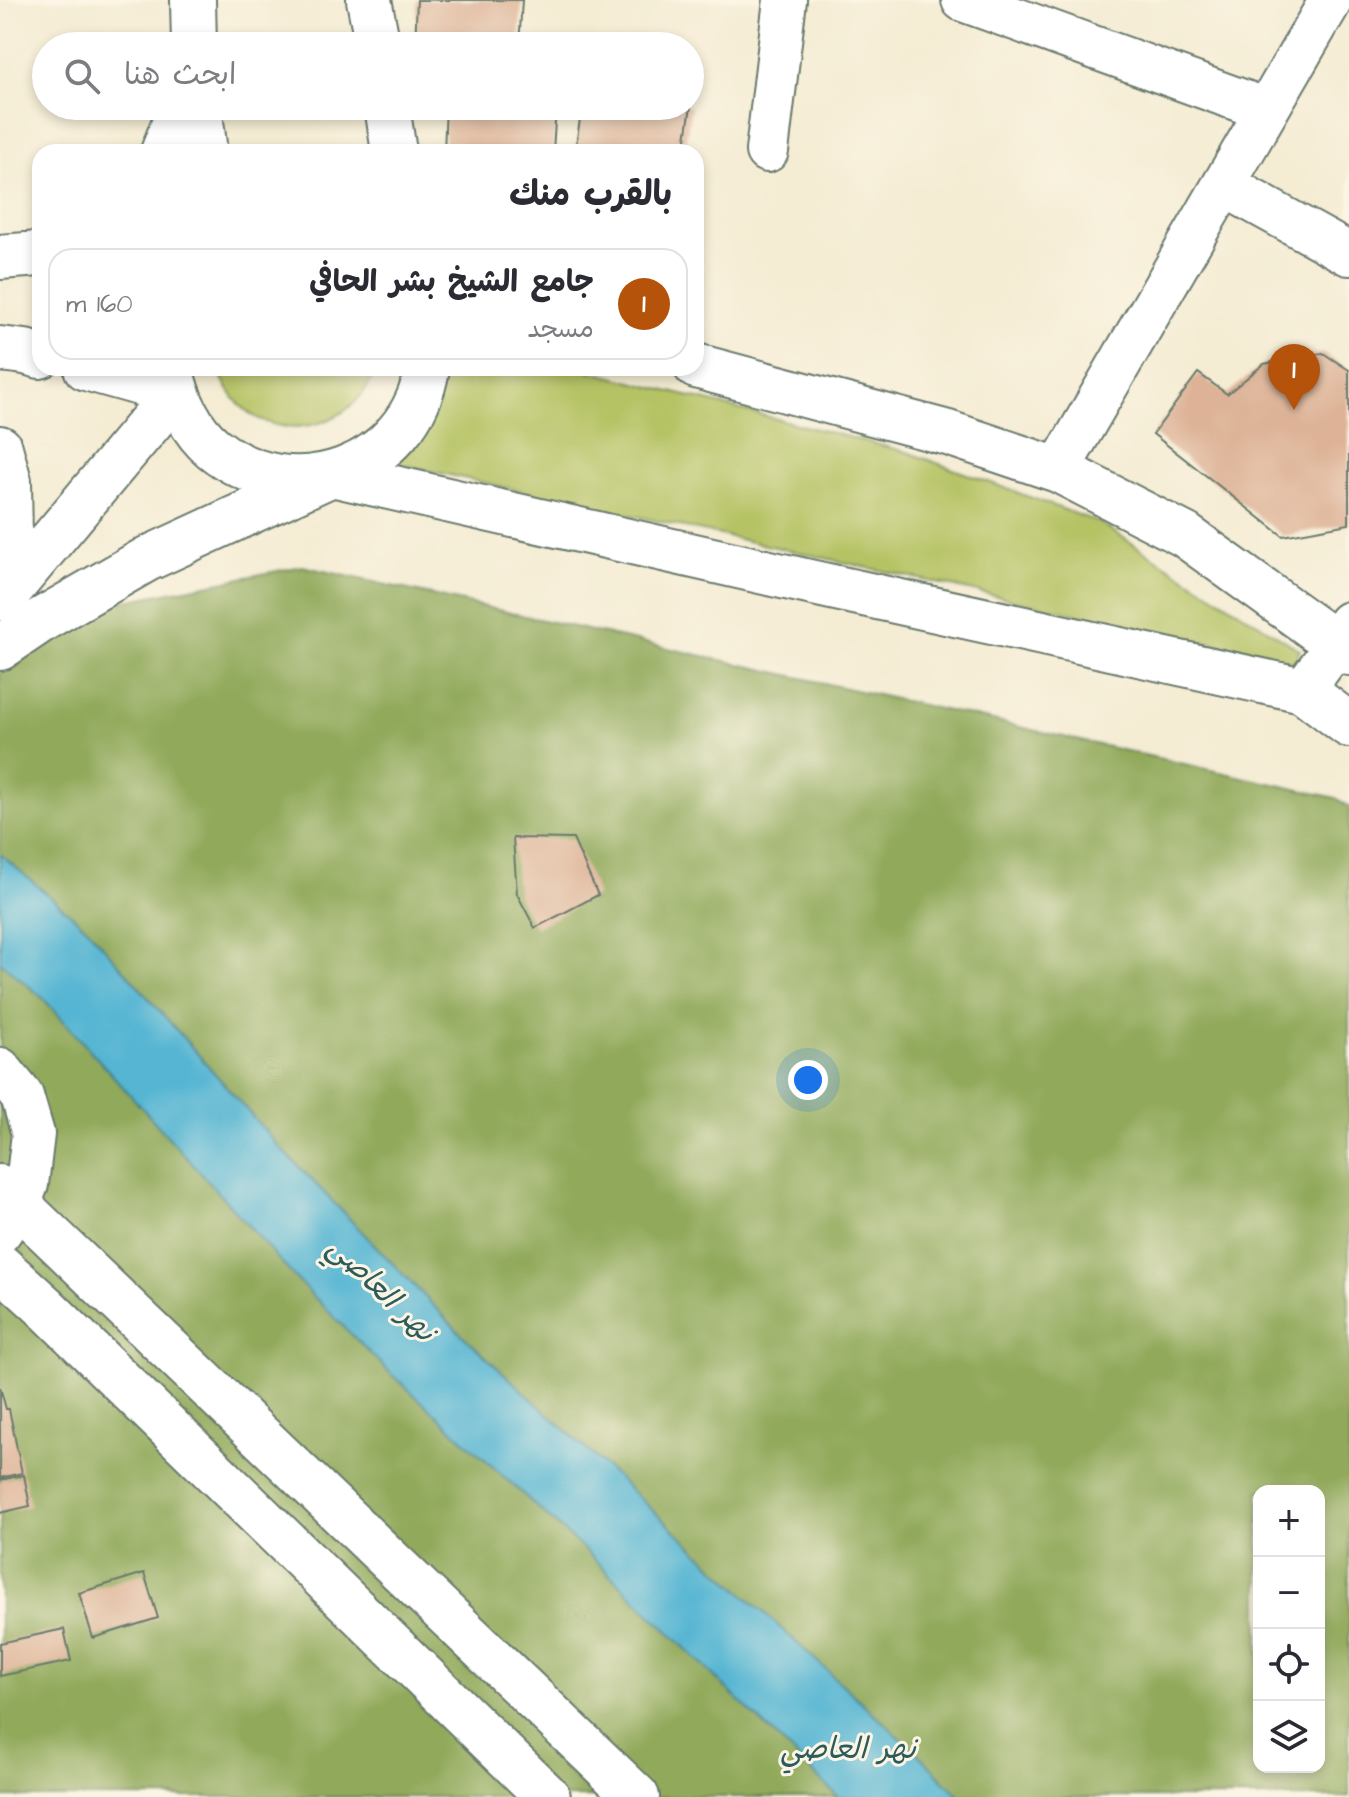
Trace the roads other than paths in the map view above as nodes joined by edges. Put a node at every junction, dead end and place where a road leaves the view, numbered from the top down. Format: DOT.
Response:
graph roads {
  1 [pos="193,0"];
  2 [pos="369,0"];
  3 [pos="785,0"];
  4 [pos="963,0"];
  5 [pos="1331,0"];
  6 [pos="194,32"];
  7 [pos="375,32"];
  8 [pos="1267,110"];
  9 [pos="176,120"];
  10 [pos="201,120"];
  11 [pos="389,120"];
  12 [pos="166,144"];
  13 [pos="204,144"];
  14 [pos="393,144"];
  15 [pos="767,151"];
  16 [pos="1224,185"];
  17 [pos="1349,254"];
  18 [pos="32,255"];
  19 [pos="0,257"];
  20 [pos="0,349"];
  21 [pos="32,354"];
  22 [pos="704,368"];
  23 [pos="144,376"];
  24 [pos="426,376"];
  25 [pos="173,380"];
  26 [pos="0,448"];
  27 [pos="1058,470"];
  28 [pos="332,474"];
  29 [pos="0,598"];
  30 [pos="1345,640"];
  31 [pos="0,648"];
  32 [pos="1303,690"];
  33 [pos="1349,725"];
  34 [pos="0,1069"];
  35 [pos="6,1208"];
  36 [pos="0,1266"];
  37 [pos="548,1797"];
  38 [pos="637,1797"];
  1 -- 6 [label="main road"];
  2 -- 7 [label="main road"];
  3 -- 15 [label="street"];
  4 -- 8 [label="street"];
  5 -- 8 [label="street"];
  8 -- 16 [label="street"];
  9 -- 12 [label="main road"];
  10 -- 13 [label="main road"];
  11 -- 14 [label="main road"];
  16 -- 17 [label="street"];
  16 -- 27 [label="street"];
  18 -- 19 [label="main road"];
  20 -- 21 [label="main road"];
  22 -- 27 [label="main road"];
  23 -- 25 [label="main road"];
  24 -- 28 [label="main road"];
  25 -- 28 [label="main road"];
  25 -- 29 [label="main road"];
  26 -- 29 [label="main road"];
  27 -- 30 [label="main road"];
  28 -- 31 [label="main road"];
  28 -- 32 [label="main road"];
  30 -- 32 [label="street"];
  32 -- 33 [label="main road"];
  34 -- 35 [label="street"];
  35 -- 38 [label="main road"];
  36 -- 37 [label="main road"];
}
